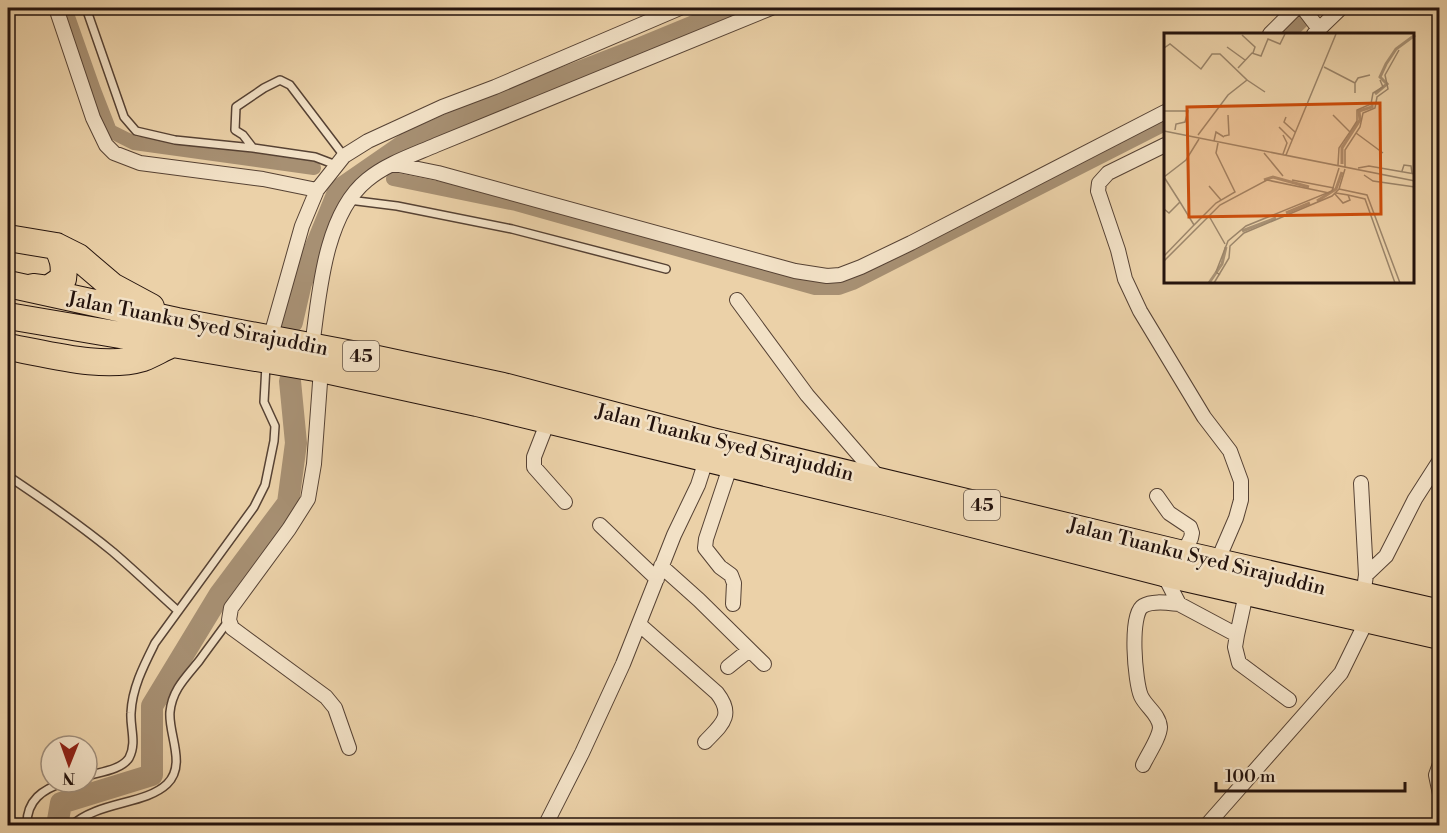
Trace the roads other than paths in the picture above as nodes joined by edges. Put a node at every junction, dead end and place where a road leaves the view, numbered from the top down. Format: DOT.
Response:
graph roads {
  1 [pos="56,8"];
  2 [pos="86,8"];
  3 [pos="680,8"];
  4 [pos="771,8"];
  5 [pos="1341,8"];
  6 [pos="1308,18"];
  7 [pos="1272,33"];
  8 [pos="1164,113"];
  9 [pos="1164,145"];
  10 [pos="253,148"];
  11 [pos="340,161"];
  12 [pos="394,164"];
  13 [pos="317,190"];
  14 [pos="349,200"];
  15 [pos="8,238"];
  16 [pos="56,246"];
  17 [pos="666,269"];
  18 [pos="8,284"];
  19 [pos="737,300"];
  20 [pos="8,316"];
  21 [pos="100,333"];
  22 [pos="175,333"];
  23 [pos="8,347"];
  24 [pos="268,349"];
  25 [pos="316,358"];
  26 [pos="86,360"];
  27 [pos="548,421"];
  28 [pos="717,454"];
  29 [pos="1440,460"];
  30 [pos="8,476"];
  31 [pos="880,480"];
  32 [pos="1361,483"];
  33 [pos="1157,496"];
  34 [pos="565,502"];
  35 [pos="600,525"];
  36 [pos="1183,554"];
  37 [pos="1217,562"];
  38 [pos="659,573"];
  39 [pos="1163,573"];
  40 [pos="1250,581"];
  41 [pos="1366,597"];
  42 [pos="734,604"];
  43 [pos="1179,604"];
  44 [pos="178,611"];
  45 [pos="1440,613"];
  46 [pos="229,620"];
  47 [pos="640,625"];
  48 [pos="1237,635"];
  49 [pos="1440,636"];
  50 [pos="748,651"];
  51 [pos="764,664"];
  52 [pos="728,667"];
  53 [pos="1289,700"];
  54 [pos="705,742"];
  55 [pos="349,748"];
  56 [pos="1440,764"];
  57 [pos="1143,765"];
  58 [pos="99,773"];
  59 [pos="40,794"];
  60 [pos="1440,795"];
  61 [pos="27,825"];
  62 [pos="70,825"];
  63 [pos="545,825"];
  64 [pos="1206,825"];
  1 -- 13 [label="street"];
  2 -- 10 [label="lane"];
  3 -- 11 [label="street"];
  4 -- 12 [label="street"];
  5 -- 6 [label="street"];
  6 -- 7 [label="street"];
  8 -- 12 [label="street"];
  9 -- 37 [label="street"];
  10 -- 11 [label="lane"];
  10 -- 11 [label="lane"];
  11 -- 13 [label="street"];
  12 -- 14 [label="street"];
  13 -- 24 [label="street"];
  14 -- 17 [label="lane"];
  14 -- 25 [label="street"];
  15 -- 16 [label="highway"];
  16 -- 18 [label="highway"];
  16 -- 22 [label="highway"];
  18 -- 22 [label="highway, Jalan Tuanku Syed Sirajuddin / 45"];
  19 -- 31 [label="street"];
  20 -- 21 [label="highway, Jalan Tuanku Syed Sirajuddin / 45"];
  21 -- 22 [label="highway, Jalan Tuanku Syed Sirajuddin / 45"];
  21 -- 26 [label="highway"];
  22 -- 24 [label="highway, Jalan Tuanku Syed Sirajuddin / 45"];
  22 -- 26 [label="highway"];
  23 -- 26 [label="highway"];
  24 -- 25 [label="highway, Jalan Tuanku Syed Sirajuddin / 45"];
  24 -- 44 [label="lane"];
  25 -- 27 [label="highway, Jalan Tuanku Syed Sirajuddin / 45"];
  25 -- 28 [label="highway, Jalan Tuanku Syed Sirajuddin / 45"];
  25 -- 46 [label="street"];
  27 -- 28 [label="highway, Jalan Tuanku Syed Sirajuddin / 45"];
  27 -- 34 [label="street"];
  28 -- 31 [label="highway, Jalan Tuanku Syed Sirajuddin / 45"];
  28 -- 38 [label="street"];
  28 -- 39 [label="highway, Jalan Tuanku Syed Sirajuddin / 45"];
  28 -- 42 [label="street"];
  29 -- 41 [label="street"];
  30 -- 44 [label="lane"];
  31 -- 36 [label="highway, Jalan Tuanku Syed Sirajuddin / 45"];
  32 -- 41 [label="street"];
  33 -- 36 [label="street"];
  35 -- 38 [label="street"];
  36 -- 37 [label="highway, Jalan Tuanku Syed Sirajuddin / 45"];
  37 -- 40 [label="highway, Jalan Tuanku Syed Sirajuddin / 45"];
  38 -- 47 [label="street"];
  38 -- 50 [label="street"];
  39 -- 40 [label="highway, Jalan Tuanku Syed Sirajuddin / 45"];
  39 -- 43 [label="street"];
  40 -- 41 [label="highway, Jalan Tuanku Syed Sirajuddin / 45"];
  40 -- 48 [label="street"];
  41 -- 45 [label="highway, Jalan Tuanku Syed Sirajuddin / 45"];
  41 -- 49 [label="highway, Jalan Tuanku Syed Sirajuddin / 45"];
  41 -- 64 [label="street"];
  43 -- 48 [label="street"];
  43 -- 57 [label="street"];
  44 -- 58 [label="lane"];
  46 -- 55 [label="street"];
  46 -- 62 [label="lane"];
  47 -- 54 [label="street"];
  47 -- 63 [label="street"];
  48 -- 53 [label="street"];
  50 -- 51 [label="street"];
  50 -- 52 [label="street"];
  56 -- 60 [label="street"];
  59 -- 61 [label="lane"];
}
